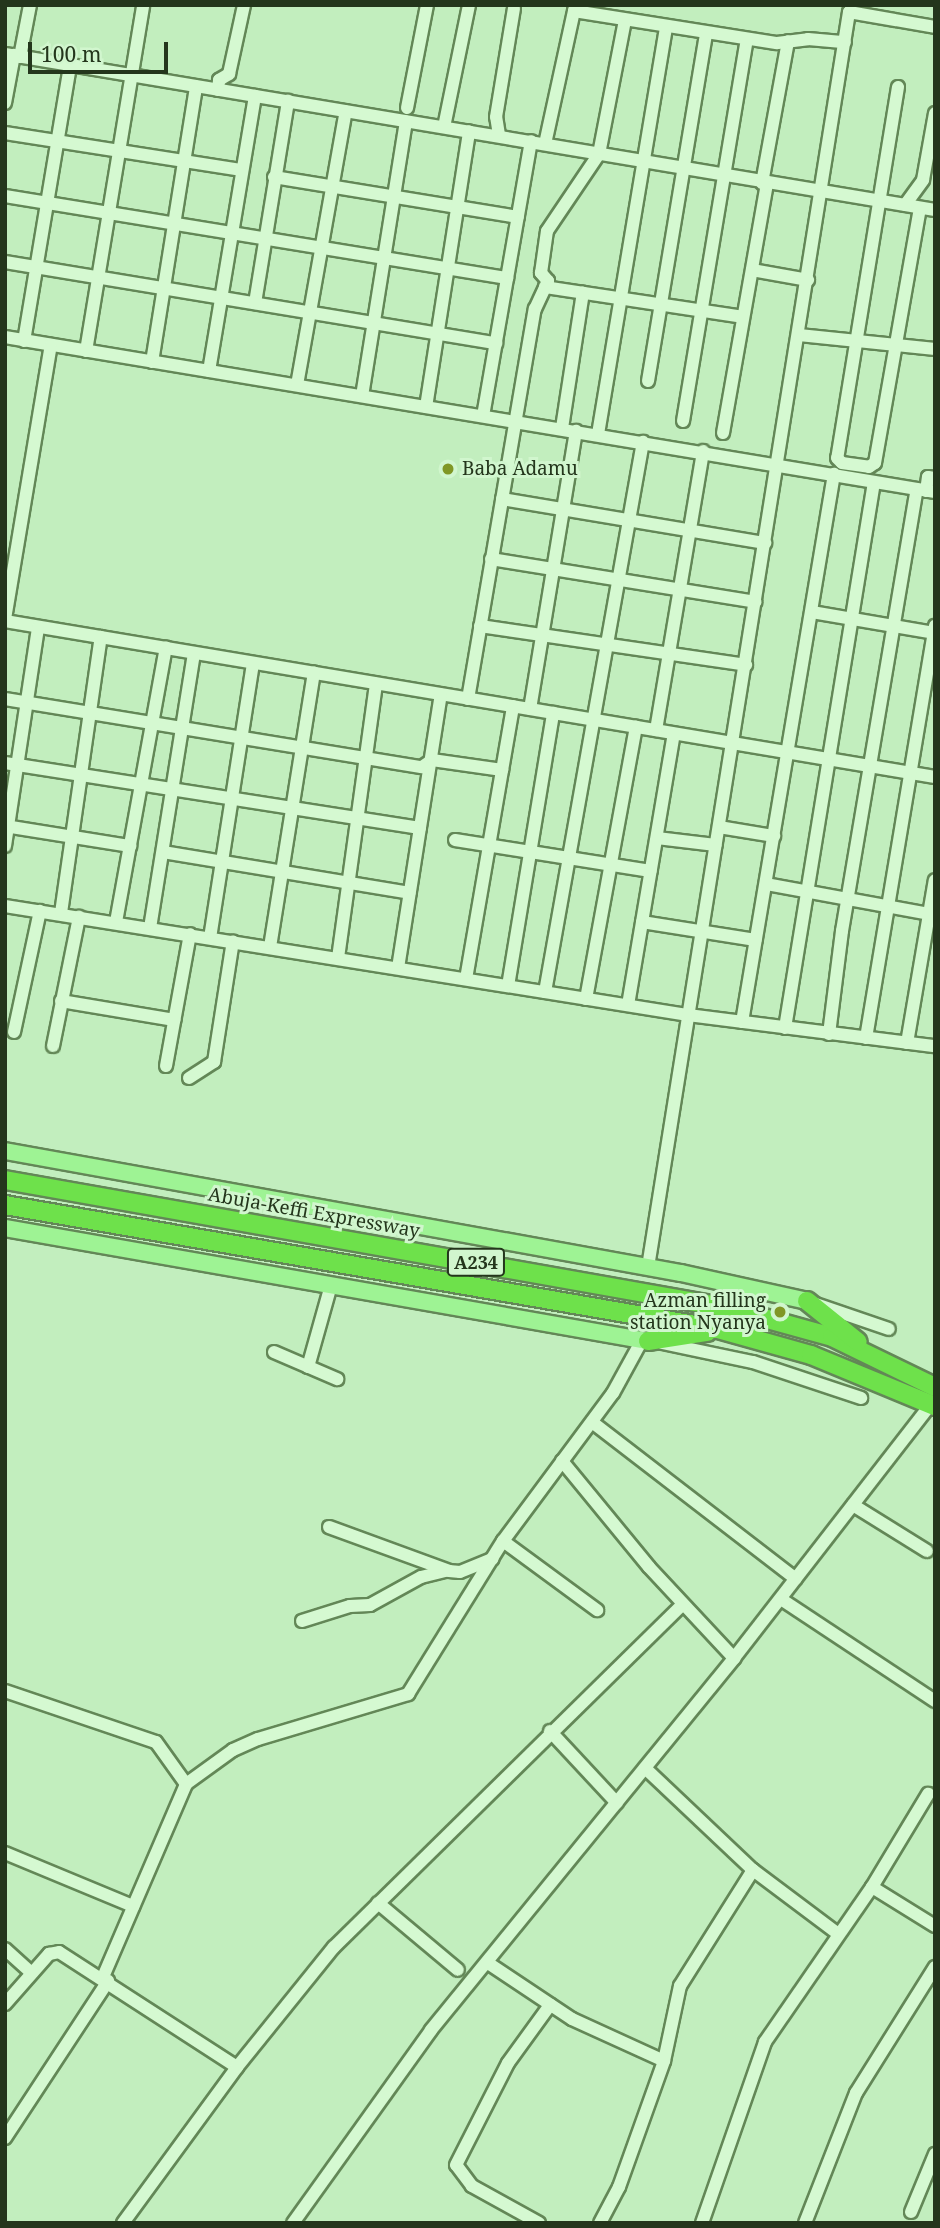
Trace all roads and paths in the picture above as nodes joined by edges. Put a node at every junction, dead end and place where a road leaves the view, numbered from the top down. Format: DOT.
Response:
graph roads {
  1 [pos="30,5"];
  2 [pos="143,5"];
  3 [pos="244,5"];
  4 [pos="427,5"];
  5 [pos="469,5"];
  6 [pos="514,8"];
  7 [pos="574,8"];
  8 [pos="849,9"];
  9 [pos="625,20"];
  10 [pos="666,27"];
  11 [pos="935,27"];
  12 [pos="706,33"];
  13 [pos="747,40"];
  14 [pos="788,41"];
  15 [pos="845,42"];
  16 [pos="13,55"];
  17 [pos="70,65"];
  18 [pos="128,75"];
  19 [pos="196,86"];
  20 [pos="898,87"];
  21 [pos="218,90"];
  22 [pos="255,96"];
  23 [pos="288,101"];
  24 [pos="5,103"];
  25 [pos="346,111"];
  26 [pos="935,113"];
  27 [pos="406,115"];
  28 [pos="444,127"];
  29 [pos="469,131"];
  30 [pos="5,133"];
  31 [pos="499,135"];
  32 [pos="55,141"];
  33 [pos="531,141"];
  34 [pos="545,144"];
  35 [pos="117,151"];
  36 [pos="599,154"];
  37 [pos="183,160"];
  38 [pos="643,161"];
  39 [pos="684,169"];
  40 [pos="242,170"];
  41 [pos="723,176"];
  42 [pos="274,177"];
  43 [pos="765,183"];
  44 [pos="334,185"];
  45 [pos="823,193"];
  46 [pos="5,196"];
  47 [pos="394,196"];
  48 [pos="881,201"];
  49 [pos="45,203"];
  50 [pos="905,205"];
  51 [pos="457,208"];
  52 [pos="920,208"];
  53 [pos="935,210"];
  54 [pos="108,214"];
  55 [pos="518,216"];
  56 [pos="171,225"];
  57 [pos="230,234"];
  58 [pos="265,240"];
  59 [pos="323,251"];
  60 [pos="5,261"];
  61 [pos="385,262"];
  62 [pos="36,265"];
  63 [pos="449,270"];
  64 [pos="752,270"];
  65 [pos="98,275"];
  66 [pos="507,278"];
  67 [pos="808,280"];
  68 [pos="163,287"];
  69 [pos="545,288"];
  70 [pos="583,293"];
  71 [pos="220,298"];
  72 [pos="621,298"];
  73 [pos="255,303"];
  74 [pos="660,305"];
  75 [pos="702,311"];
  76 [pos="314,312"];
  77 [pos="743,317"];
  78 [pos="375,320"];
  79 [pos="439,332"];
  80 [pos="799,335"];
  81 [pos="5,338"];
  82 [pos="854,340"];
  83 [pos="24,341"];
  84 [pos="496,343"];
  85 [pos="51,345"];
  86 [pos="895,345"];
  87 [pos="935,349"];
  88 [pos="86,351"];
  89 [pos="152,362"];
  90 [pos="209,371"];
  91 [pos="648,381"];
  92 [pos="298,385"];
  93 [pos="362,396"];
  94 [pos="426,407"];
  95 [pos="483,416"];
  96 [pos="517,421"];
  97 [pos="683,421"];
  98 [pos="562,428"];
  99 [pos="576,431"];
  100 [pos="723,433"];
  101 [pos="598,434"];
  102 [pos="643,442"];
  103 [pos="703,451"];
  104 [pos="778,464"];
  105 [pos="834,474"];
  106 [pos="935,478"];
  107 [pos="874,482"];
  108 [pos="926,491"];
  109 [pos="502,499"];
  110 [pos="563,506"];
  111 [pos="628,518"];
  112 [pos="689,529"];
  113 [pos="765,543"];
  114 [pos="491,559"];
  115 [pos="553,571"];
  116 [pos="616,580"];
  117 [pos="678,591"];
  118 [pos="756,602"];
  119 [pos="812,612"];
  120 [pos="5,620"];
  121 [pos="852,621"];
  122 [pos="480,626"];
  123 [pos="892,626"];
  124 [pos="38,627"];
  125 [pos="934,631"];
  126 [pos="542,634"];
  127 [pos="101,637"];
  128 [pos="605,645"];
  129 [pos="166,648"];
  130 [pos="194,653"];
  131 [pos="668,654"];
  132 [pos="253,663"];
  133 [pos="746,665"];
  134 [pos="314,673"];
  135 [pos="376,684"];
  136 [pos="442,694"];
  137 [pos="5,699"];
  138 [pos="468,699"];
  139 [pos="27,701"];
  140 [pos="513,706"];
  141 [pos="530,709"];
  142 [pos="88,712"];
  143 [pos="553,713"];
  144 [pos="594,720"];
  145 [pos="150,723"];
  146 [pos="636,727"];
  147 [pos="183,729"];
  148 [pos="656,730"];
  149 [pos="674,734"];
  150 [pos="241,739"];
  151 [pos="733,744"];
  152 [pos="303,749"];
  153 [pos="789,753"];
  154 [pos="365,758"];
  155 [pos="432,760"];
  156 [pos="828,760"];
  157 [pos="11,764"];
  158 [pos="872,767"];
  159 [pos="502,770"];
  160 [pos="908,774"];
  161 [pos="77,775"];
  162 [pos="935,777"];
  163 [pos="141,785"];
  164 [pos="174,791"];
  165 [pos="231,799"];
  166 [pos="295,809"];
  167 [pos="356,819"];
  168 [pos="7,826"];
  169 [pos="719,827"];
  170 [pos="420,828"];
  171 [pos="774,836"];
  172 [pos="70,837"];
  173 [pos="657,838"];
  174 [pos="455,840"];
  175 [pos="489,845"];
  176 [pos="716,845"];
  177 [pos="5,846"];
  178 [pos="130,846"];
  179 [pos="530,851"];
  180 [pos="163,852"];
  181 [pos="570,857"];
  182 [pos="221,863"];
  183 [pos="611,865"];
  184 [pos="651,871"];
  185 [pos="283,872"];
  186 [pos="935,880"];
  187 [pos="348,882"];
  188 [pos="766,884"];
  189 [pos="806,891"];
  190 [pos="410,894"];
  191 [pos="847,900"];
  192 [pos="5,906"];
  193 [pos="887,907"];
  194 [pos="40,911"];
  195 [pos="61,913"];
  196 [pos="932,915"];
  197 [pos="79,917"];
  198 [pos="116,922"];
  199 [pos="642,922"];
  200 [pos="150,928"];
  201 [pos="702,931"];
  202 [pos="190,934"];
  203 [pos="210,938"];
  204 [pos="756,940"];
  205 [pos="233,942"];
  206 [pos="270,947"];
  207 [pos="338,958"];
  208 [pos="398,968"];
  209 [pos="466,979"];
  210 [pos="508,986"];
  211 [pos="545,992"];
  212 [pos="586,999"];
  213 [pos="61,1001"];
  214 [pos="628,1005"];
  215 [pos="688,1015"];
  216 [pos="174,1020"];
  217 [pos="742,1022"];
  218 [pos="785,1028"];
  219 [pos="14,1032"];
  220 [pos="829,1034"];
  221 [pos="866,1038"];
  222 [pos="907,1043"];
  223 [pos="53,1046"];
  224 [pos="935,1046"];
  225 [pos="166,1066"];
  226 [pos="189,1078"];
  227 [pos="5,1151"];
  228 [pos="5,1180"];
  229 [pos="5,1205"];
  230 [pos="5,1228"];
  231 [pos="648,1268"];
  232 [pos="331,1285"];
  233 [pos="807,1301"];
  234 [pos="889,1329"];
  235 [pos="730,1332"];
  236 [pos="645,1340"];
  237 [pos="274,1352"];
  238 [pos="874,1356"];
  239 [pos="308,1367"];
  240 [pos="337,1379"];
  241 [pos="861,1398"];
  242 [pos="933,1399"];
  243 [pos="592,1422"];
  244 [pos="562,1461"];
  245 [pos="853,1505"];
  246 [pos="329,1527"];
  247 [pos="503,1541"];
  248 [pos="927,1551"];
  249 [pos="492,1559"];
  250 [pos="449,1571"];
  251 [pos="796,1579"];
  252 [pos="780,1599"];
  253 [pos="683,1604"];
  254 [pos="597,1610"];
  255 [pos="302,1621"];
  256 [pos="734,1658"];
  257 [pos="5,1691"];
  258 [pos="935,1700"];
  259 [pos="550,1731"];
  260 [pos="645,1768"];
  261 [pos="186,1784"];
  262 [pos="928,1794"];
  263 [pos="617,1803"];
  264 [pos="5,1853"];
  265 [pos="753,1870"];
  266 [pos="872,1887"];
  267 [pos="378,1903"];
  268 [pos="133,1906"];
  269 [pos="935,1926"];
  270 [pos="837,1933"];
  271 [pos="5,1950"];
  272 [pos="488,1963"];
  273 [pos="935,1966"];
  274 [pos="458,1970"];
  275 [pos="32,1973"];
  276 [pos="105,1979"];
  277 [pos="5,2004"];
  278 [pos="550,2005"];
  279 [pos="664,2061"];
  280 [pos="237,2067"];
  281 [pos="5,2138"];
  282 [pos="935,2154"];
  283 [pos="911,2211"];
  284 [pos="123,2223"];
  285 [pos="293,2223"];
  286 [pos="538,2223"];
  287 [pos="600,2223"];
  288 [pos="702,2223"];
  289 [pos="805,2223"];
  1 -- 16 [label="street"];
  2 -- 18 [label="street"];
  3 -- 21 [label="street"];
  4 -- 27 [label="street"];
  5 -- 28 [label="street"];
  6 -- 31 [label="street"];
  7 -- 9 [label="street"];
  7 -- 34 [label="street"];
  8 -- 11 [label="street"];
  8 -- 15 [label="street"];
  9 -- 10 [label="street"];
  9 -- 36 [label="street"];
  10 -- 12 [label="street"];
  10 -- 38 [label="street"];
  12 -- 13 [label="street"];
  12 -- 39 [label="street"];
  13 -- 14 [label="street"];
  13 -- 41 [label="street"];
  14 -- 15 [label="street"];
  14 -- 43 [label="street"];
  15 -- 45 [label="street"];
  16 -- 17 [label="street"];
  16 -- 24 [label="street"];
  17 -- 18 [label="street"];
  17 -- 32 [label="street"];
  18 -- 19 [label="street"];
  18 -- 35 [label="street"];
  19 -- 21 [label="street"];
  19 -- 37 [label="street"];
  20 -- 48 [label="street"];
  21 -- 22 [label="street"];
  22 -- 23 [label="street"];
  22 -- 40 [label="street"];
  23 -- 25 [label="street"];
  23 -- 42 [label="street"];
  25 -- 27 [label="street"];
  25 -- 44 [label="street"];
  26 -- 50 [label="street"];
  27 -- 28 [label="street"];
  27 -- 47 [label="street"];
  28 -- 29 [label="street"];
  29 -- 31 [label="street"];
  29 -- 51 [label="street"];
  30 -- 32 [label="street"];
  31 -- 33 [label="street"];
  32 -- 35 [label="street"];
  32 -- 49 [label="street"];
  33 -- 34 [label="street"];
  33 -- 55 [label="street"];
  34 -- 36 [label="street"];
  35 -- 37 [label="street"];
  35 -- 54 [label="street"];
  36 -- 38 [label="street"];
  36 -- 69 [label="street"];
  37 -- 40 [label="street"];
  37 -- 56 [label="street"];
  38 -- 39 [label="street"];
  38 -- 72 [label="street"];
  39 -- 41 [label="street"];
  39 -- 74 [label="street"];
  40 -- 57 [label="street"];
  41 -- 43 [label="street"];
  41 -- 75 [label="street"];
  42 -- 44 [label="street"];
  42 -- 58 [label="street"];
  43 -- 45 [label="street"];
  43 -- 64 [label="street"];
  44 -- 47 [label="street"];
  44 -- 59 [label="street"];
  45 -- 48 [label="street"];
  45 -- 67 [label="street"];
  46 -- 49 [label="street"];
  47 -- 51 [label="street"];
  47 -- 61 [label="street"];
  48 -- 50 [label="street"];
  48 -- 82 [label="street"];
  49 -- 54 [label="street"];
  49 -- 62 [label="street"];
  50 -- 52 [label="street"];
  51 -- 55 [label="street"];
  51 -- 63 [label="street"];
  52 -- 53 [label="street"];
  52 -- 86 [label="street"];
  54 -- 56 [label="street"];
  54 -- 65 [label="street"];
  55 -- 66 [label="street"];
  56 -- 57 [label="street"];
  56 -- 68 [label="street"];
  57 -- 58 [label="street"];
  57 -- 71 [label="street"];
  58 -- 59 [label="street"];
  58 -- 73 [label="street"];
  59 -- 61 [label="street"];
  59 -- 76 [label="street"];
  60 -- 62 [label="street"];
  61 -- 63 [label="street"];
  61 -- 78 [label="street"];
  62 -- 65 [label="street"];
  62 -- 83 [label="street"];
  63 -- 66 [label="street"];
  63 -- 79 [label="street"];
  64 -- 67 [label="street"];
  64 -- 77 [label="street"];
  65 -- 68 [label="street"];
  65 -- 88 [label="street"];
  66 -- 84 [label="street"];
  67 -- 80 [label="street"];
  68 -- 71 [label="street"];
  68 -- 89 [label="street"];
  69 -- 70 [label="street"];
  69 -- 96 [label="street"];
  70 -- 72 [label="street"];
  70 -- 98 [label="street"];
  71 -- 73 [label="street"];
  71 -- 90 [label="street"];
  72 -- 74 [label="street"];
  72 -- 101 [label="street"];
  73 -- 76 [label="street"];
  74 -- 75 [label="street"];
  74 -- 91 [label="street"];
  75 -- 77 [label="street"];
  75 -- 97 [label="street"];
  76 -- 78 [label="street"];
  76 -- 92 [label="street"];
  77 -- 100 [label="street"];
  78 -- 79 [label="street"];
  78 -- 93 [label="street"];
  79 -- 84 [label="street"];
  79 -- 94 [label="street"];
  80 -- 82 [label="street"];
  80 -- 104 [label="street"];
  81 -- 83 [label="street"];
  82 -- 86 [label="street"];
  82 -- 86 [label="street"];
  83 -- 85 [label="street"];
  84 -- 95 [label="street"];
  85 -- 88 [label="street"];
  85 -- 120 [label="street"];
  86 -- 87 [label="street"];
  88 -- 89 [label="street"];
  89 -- 90 [label="street"];
  90 -- 92 [label="street"];
  92 -- 93 [label="street"];
  93 -- 94 [label="street"];
  94 -- 95 [label="street"];
  95 -- 96 [label="street"];
  96 -- 98 [label="street"];
  96 -- 109 [label="street"];
  98 -- 99 [label="street"];
  99 -- 101 [label="street"];
  99 -- 110 [label="street"];
  101 -- 102 [label="street"];
  102 -- 103 [label="street"];
  102 -- 111 [label="street"];
  103 -- 104 [label="street"];
  103 -- 112 [label="street"];
  104 -- 105 [label="street"];
  104 -- 113 [label="street"];
  105 -- 107 [label="street"];
  105 -- 119 [label="street"];
  106 -- 108 [label="street"];
  107 -- 108 [label="street"];
  107 -- 121 [label="street"];
  108 -- 123 [label="street"];
  109 -- 110 [label="street"];
  109 -- 114 [label="street"];
  110 -- 111 [label="street"];
  110 -- 115 [label="street"];
  111 -- 112 [label="street"];
  111 -- 116 [label="street"];
  112 -- 113 [label="street"];
  112 -- 117 [label="street"];
  113 -- 118 [label="street"];
  114 -- 115 [label="street"];
  114 -- 122 [label="street"];
  115 -- 116 [label="street"];
  115 -- 126 [label="street"];
  116 -- 117 [label="street"];
  116 -- 128 [label="street"];
  117 -- 118 [label="street"];
  117 -- 131 [label="street"];
  118 -- 133 [label="street"];
  119 -- 121 [label="street"];
  119 -- 153 [label="street"];
  120 -- 124 [label="street"];
  121 -- 123 [label="street"];
  121 -- 156 [label="street"];
  122 -- 126 [label="street"];
  122 -- 138 [label="street"];
  123 -- 125 [label="street"];
  123 -- 158 [label="street"];
  124 -- 127 [label="street"];
  124 -- 139 [label="street"];
  125 -- 160 [label="street"];
  126 -- 128 [label="street"];
  126 -- 141 [label="street"];
  127 -- 129 [label="street"];
  127 -- 142 [label="street"];
  128 -- 131 [label="street"];
  128 -- 144 [label="street"];
  129 -- 130 [label="street"];
  129 -- 145 [label="street"];
  130 -- 132 [label="street"];
  130 -- 147 [label="street"];
  131 -- 133 [label="street"];
  131 -- 148 [label="street"];
  132 -- 134 [label="street"];
  132 -- 150 [label="street"];
  133 -- 151 [label="street"];
  134 -- 135 [label="street"];
  134 -- 152 [label="street"];
  135 -- 136 [label="street"];
  135 -- 154 [label="street"];
  136 -- 138 [label="street"];
  136 -- 155 [label="street"];
  137 -- 139 [label="street"];
  138 -- 140 [label="street"];
  139 -- 142 [label="street"];
  139 -- 157 [label="street"];
  140 -- 141 [label="street"];
  140 -- 159 [label="street"];
  141 -- 143 [label="street"];
  142 -- 145 [label="street"];
  142 -- 161 [label="street"];
  143 -- 144 [label="street"];
  143 -- 179 [label="street"];
  144 -- 146 [label="street"];
  144 -- 181 [label="street"];
  145 -- 147 [label="street"];
  145 -- 163 [label="street"];
  146 -- 148 [label="street"];
  146 -- 183 [label="street"];
  147 -- 150 [label="street"];
  147 -- 164 [label="street"];
  148 -- 149 [label="street"];
  149 -- 151 [label="street"];
  149 -- 173 [label="street"];
  150 -- 152 [label="street"];
  150 -- 165 [label="street"];
  151 -- 153 [label="street"];
  151 -- 169 [label="street"];
  152 -- 154 [label="street"];
  152 -- 166 [label="street"];
  153 -- 156 [label="street"];
  153 -- 171 [label="street"];
  154 -- 155 [label="street"];
  154 -- 167 [label="street"];
  155 -- 159 [label="street"];
  155 -- 170 [label="street"];
  156 -- 158 [label="street"];
  156 -- 189 [label="street"];
  157 -- 161 [label="street"];
  157 -- 168 [label="street"];
  158 -- 160 [label="street"];
  158 -- 191 [label="street"];
  159 -- 175 [label="street"];
  160 -- 162 [label="street"];
  160 -- 193 [label="street"];
  161 -- 163 [label="street"];
  161 -- 172 [label="street"];
  163 -- 164 [label="street"];
  163 -- 178 [label="street"];
  164 -- 165 [label="street"];
  164 -- 180 [label="street"];
  165 -- 166 [label="street"];
  165 -- 182 [label="street"];
  166 -- 167 [label="street"];
  166 -- 185 [label="street"];
  167 -- 170 [label="street"];
  167 -- 187 [label="street"];
  168 -- 172 [label="street"];
  168 -- 177 [label="street"];
  169 -- 171 [label="street"];
  169 -- 176 [label="street"];
  170 -- 190 [label="street"];
  171 -- 188 [label="street"];
  172 -- 178 [label="street"];
  172 -- 195 [label="street"];
  173 -- 176 [label="street"];
  173 -- 184 [label="street"];
  174 -- 175 [label="street"];
  175 -- 179 [label="street"];
  175 -- 209 [label="street"];
  176 -- 201 [label="street"];
  178 -- 198 [label="street"];
  179 -- 181 [label="street"];
  179 -- 210 [label="street"];
  180 -- 182 [label="street"];
  180 -- 200 [label="street"];
  181 -- 183 [label="street"];
  181 -- 211 [label="street"];
  182 -- 185 [label="street"];
  182 -- 203 [label="street"];
  183 -- 184 [label="street"];
  183 -- 212 [label="street"];
  184 -- 199 [label="street"];
  185 -- 187 [label="street"];
  185 -- 206 [label="street"];
  186 -- 196 [label="street"];
  187 -- 190 [label="street"];
  187 -- 207 [label="street"];
  188 -- 189 [label="street"];
  188 -- 204 [label="street"];
  189 -- 191 [label="street"];
  189 -- 218 [label="street"];
  190 -- 208 [label="street"];
  191 -- 193 [label="street"];
  191 -- 220 [label="street"];
  192 -- 194 [label="street"];
  193 -- 196 [label="street"];
  193 -- 221 [label="street"];
  194 -- 195 [label="street"];
  194 -- 219 [label="street"];
  195 -- 197 [label="street"];
  196 -- 222 [label="street"];
  197 -- 198 [label="street"];
  197 -- 213 [label="street"];
  198 -- 200 [label="street"];
  199 -- 201 [label="street"];
  199 -- 214 [label="street"];
  200 -- 202 [label="street"];
  201 -- 204 [label="street"];
  201 -- 215 [label="street"];
  202 -- 203 [label="street"];
  202 -- 216 [label="street"];
  203 -- 205 [label="street"];
  204 -- 217 [label="street"];
  205 -- 206 [label="street"];
  205 -- 226 [label="street"];
  206 -- 207 [label="street"];
  207 -- 208 [label="street"];
  208 -- 209 [label="street"];
  209 -- 210 [label="street"];
  210 -- 211 [label="street"];
  211 -- 212 [label="street"];
  212 -- 214 [label="street"];
  213 -- 216 [label="street"];
  213 -- 223 [label="street"];
  214 -- 215 [label="street"];
  215 -- 217 [label="street"];
  215 -- 231 [label="street"];
  216 -- 225 [label="street"];
  217 -- 218 [label="street"];
  218 -- 220 [label="street"];
  220 -- 221 [label="street"];
  221 -- 222 [label="street"];
  222 -- 224 [label="street"];
  227 -- 231 [label="main road, Abuja-Keffi Expressway"];
  228 -- 238 [label="highway, Abuja-Keffi Expressway / A234"];
  229 -- 235 [label="highway, A234"];
  230 -- 232 [label="main road"];
  231 -- 233 [label="main road, Abuja-Keffi Expressway"];
  232 -- 236 [label="main road"];
  232 -- 239 [label="street"];
  233 -- 234 [label="street"];
  233 -- 238 [label="highway"];
  235 -- 236 [label="highway"];
  235 -- 242 [label="highway, A234"];
  236 -- 241 [label="street"];
  236 -- 243 [label="street"];
  237 -- 239 [label="street"];
  238 -- 242 [label="highway, Abuja-Keffi Expressway / A234"];
  239 -- 240 [label="street"];
  242 -- 245 [label="street"];
  243 -- 244 [label="street"];
  243 -- 251 [label="street"];
  244 -- 247 [label="street"];
  244 -- 253 [label="street"];
  245 -- 248 [label="street"];
  245 -- 251 [label="street"];
  246 -- 250 [label="street"];
  247 -- 249 [label="street"];
  247 -- 254 [label="street"];
  249 -- 250 [label="street"];
  249 -- 261 [label="street"];
  250 -- 255 [label="street"];
  251 -- 252 [label="street"];
  252 -- 256 [label="street"];
  252 -- 258 [label="street"];
  253 -- 256 [label="street"];
  253 -- 259 [label="street"];
  256 -- 260 [label="street"];
  257 -- 261 [label="street"];
  259 -- 263 [label="street"];
  259 -- 267 [label="street"];
  260 -- 263 [label="street"];
  260 -- 265 [label="street"];
  261 -- 268 [label="street"];
  262 -- 266 [label="street"];
  263 -- 272 [label="street"];
  264 -- 268 [label="street"];
  265 -- 270 [label="street"];
  265 -- 279 [label="street"];
  266 -- 269 [label="street"];
  266 -- 270 [label="street"];
  267 -- 274 [label="street"];
  267 -- 280 [label="street"];
  268 -- 276 [label="street"];
  270 -- 288 [label="street"];
  271 -- 275 [label="street"];
  272 -- 278 [label="street"];
  272 -- 285 [label="street"];
  273 -- 289 [label="street"];
  275 -- 276 [label="street"];
  275 -- 277 [label="street"];
  276 -- 280 [label="street"];
  276 -- 281 [label="street"];
  278 -- 279 [label="street"];
  278 -- 286 [label="street"];
  279 -- 287 [label="street"];
  280 -- 284 [label="street"];
  282 -- 283 [label="street"];
}
